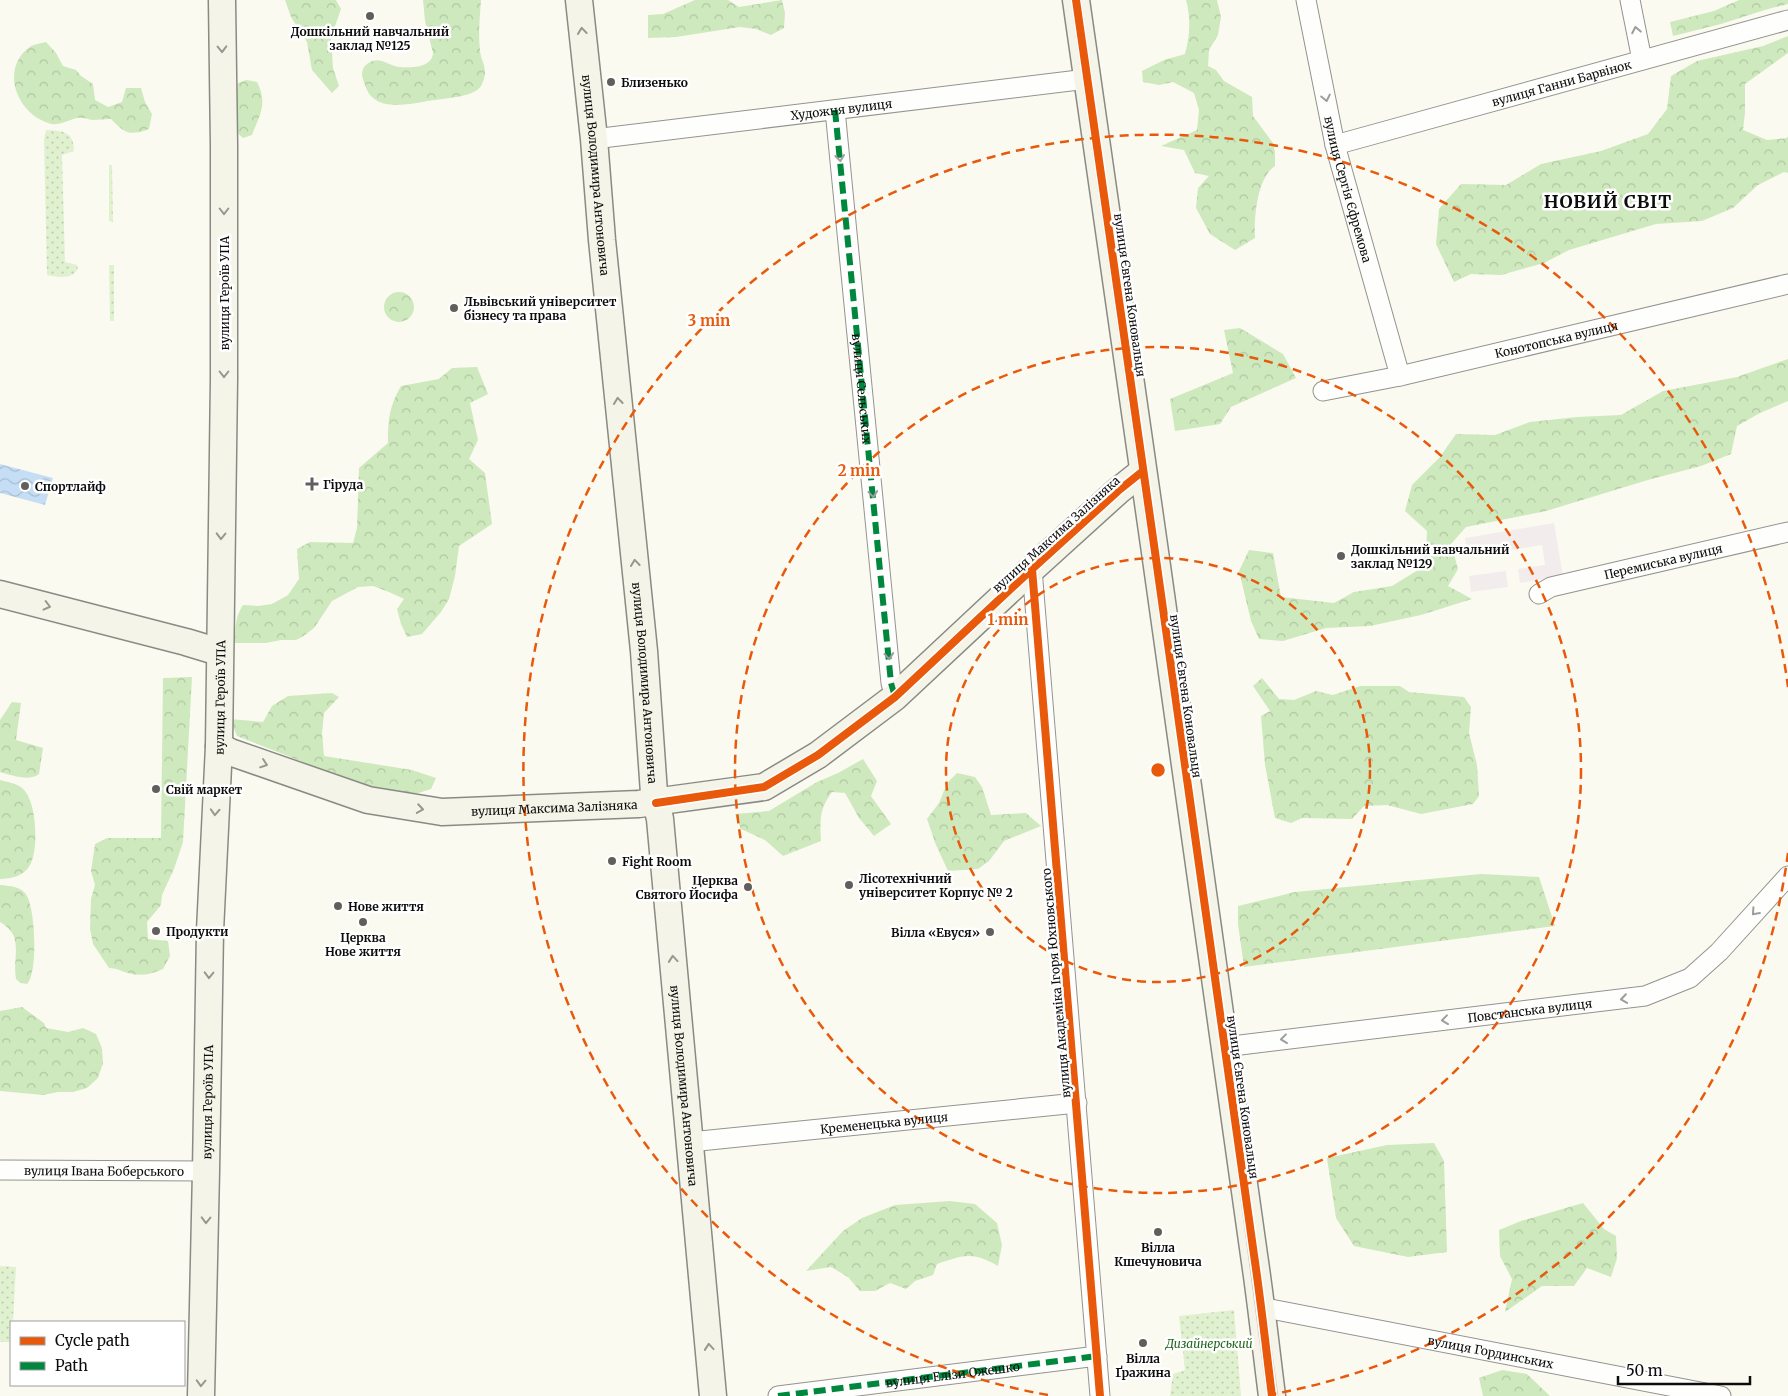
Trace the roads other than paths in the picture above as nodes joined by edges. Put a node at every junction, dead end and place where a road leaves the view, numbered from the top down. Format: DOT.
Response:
graph roads {
  1 [pos="222,0"];
  2 [pos="579,0"];
  3 [pos="1076,0"];
  4 [pos="1306,0"];
  5 [pos="1630,0"];
  6 [pos="1788,20"];
  7 [pos="1642,60"];
  8 [pos="1087,79"];
  9 [pos="835,110"];
  10 [pos="594,139"];
  11 [pos="1335,145"];
  12 [pos="1788,284"];
  13 [pos="1400,376"];
  14 [pos="1324,391"];
  15 [pos="1143,471"];
  16 [pos="1788,532"];
  17 [pos="1032,569"];
  18 [pos="0,594"];
  19 [pos="1539,594"];
  20 [pos="219,652"];
  21 [pos="896,697"];
  22 [pos="219,746"];
  23 [pos="656,803"];
  24 [pos="1788,876"];
  25 [pos="1224,1047"];
  26 [pos="1077,1103"];
  27 [pos="690,1142"];
  28 [pos="0,1170"];
  29 [pos="206,1172"];
  30 [pos="1260,1307"];
  31 [pos="1097,1356"];
  32 [pos="201,1396"];
  33 [pos="714,1396"];
  34 [pos="778,1396"];
  35 [pos="1100,1396"];
  36 [pos="1272,1396"];
  37 [pos="1721,1396"];
  1 -- 20 [label="main road, вулиця Героїв УПА, one-way"];
  10 -- 2 [label="main road, вулиця Володимира Антоновича, one-way"];
  3 -- 8 [label="main road, вулиця Євгена Коновальця"];
  4 -- 11 [label="street, вулиця Сергія Єфремова, one-way"];
  7 -- 5 [label="street, one-way"];
  6 -- 7 [label="street, вулиця Ганни Барвінок"];
  7 -- 11 [label="street, вулиця Ганни Барвінок"];
  8 -- 9 [label="street, Художня вулиця"];
  8 -- 15 [label="main road, вулиця Євгена Коновальця"];
  9 -- 10 [label="street, Художня вулиця"];
  9 -- 21 [label="street, вулиця Сельських, one-way"];
  23 -- 10 [label="main road, вулиця Володимира Антоновича, one-way"];
  11 -- 13 [label="street, вулиця Сергія Єфремова"];
  12 -- 13 [label="street, Конотопська вулиця"];
  13 -- 14 [label="street, Конотопська вулиця"];
  15 -- 17 [label="main road, вулиця Максима Залізняка"];
  15 -- 25 [label="main road, вулиця Євгена Коновальця"];
  16 -- 19 [label="street, Перемиська вулиця"];
  17 -- 21 [label="main road, вулиця Максима Залізняка"];
  17 -- 26 [label="street, вулиця Академіка Ігоря Юхновського"];
  18 -- 20 [label="main road, one-way"];
  20 -- 22 [label="main road, вулиця Героїв УПА"];
  21 -- 23 [label="main road, вулиця Максима Залізняка"];
  22 -- 23 [label="main road, вулиця Максима Залізняка, one-way"];
  22 -- 29 [label="main road, вулиця Героїв УПА, one-way"];
  27 -- 23 [label="main road, вулиця Володимира Антоновича, one-way"];
  24 -- 25 [label="street, Повстанська вулиця, one-way"];
  25 -- 30 [label="main road, вулиця Євгена Коновальця"];
  26 -- 27 [label="street, Кременецька вулиця"];
  26 -- 31 [label="street, вулиця Академіка Ігоря Юхновського"];
  33 -- 27 [label="main road, вулиця Володимира Антоновича, one-way"];
  28 -- 29 [label="street, вулиця Івана Боберського"];
  29 -- 32 [label="main road, вулиця Героїв УПА, one-way"];
  30 -- 36 [label="main road, вулиця Євгена Коновальця"];
  30 -- 37 [label="street, вулиця Гординських"];
  31 -- 34 [label="street, вулиця Елізи Ожешко"];
  31 -- 35 [label="street, вулиця Академіка Ігоря Юхновського"];
}
